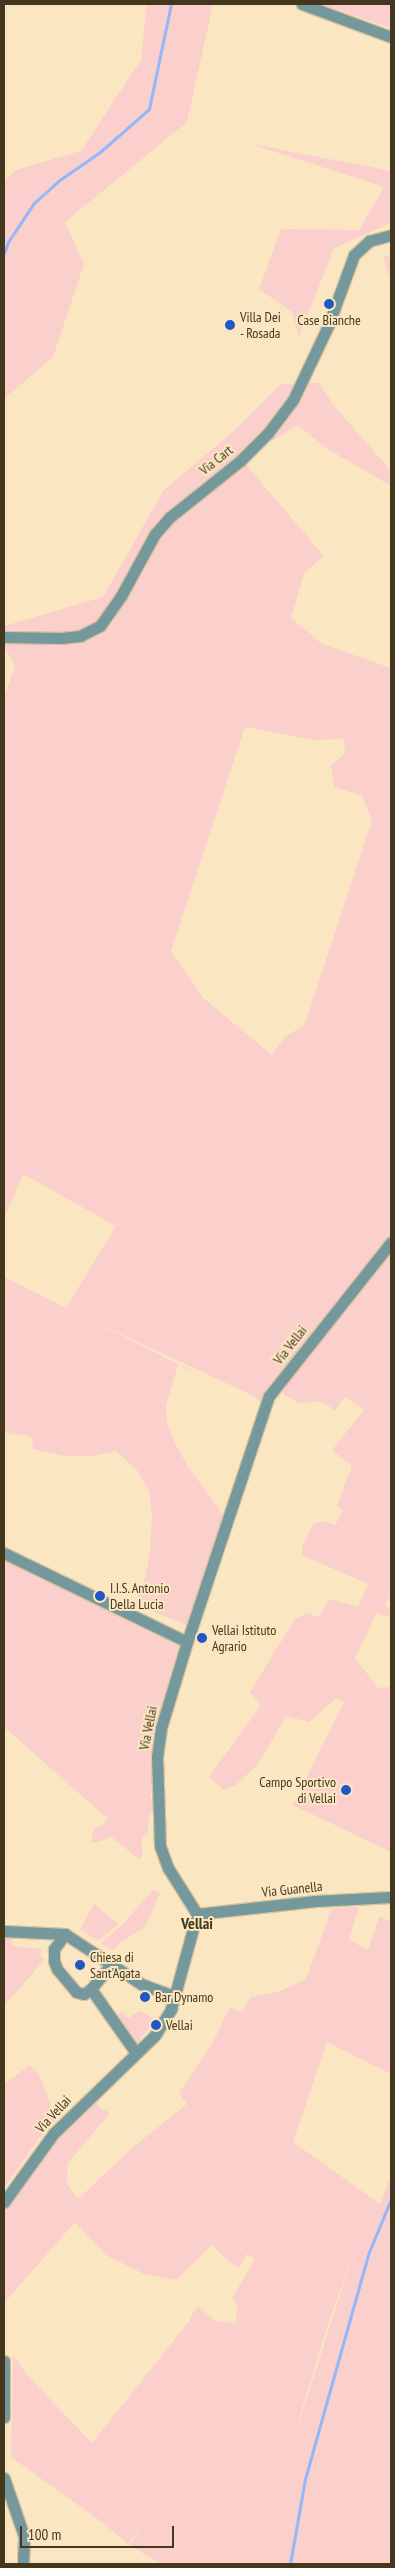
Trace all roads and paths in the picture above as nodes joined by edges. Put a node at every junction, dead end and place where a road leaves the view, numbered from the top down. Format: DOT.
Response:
graph roads {
  1 [pos="302,4"];
  2 [pos="391,37"];
  3 [pos="391,235"];
  4 [pos="4,637"];
  5 [pos="391,1242"];
  6 [pos="4,1553"];
  7 [pos="187,1642"];
  8 [pos="391,1896"];
  9 [pos="196,1914"];
  10 [pos="4,1931"];
  11 [pos="65,1934"];
  12 [pos="111,1964"];
  13 [pos="92,1990"];
  14 [pos="174,1996"];
  15 [pos="136,2053"];
  16 [pos="4,2202"];
  17 [pos="4,2361"];
  18 [pos="4,2417"];
  19 [pos="4,2478"];
  20 [pos="24,2564"];
  1 -- 2 [label="street"];
  3 -- 4 [label="street, Via Cart"];
  5 -- 7 [label="street, Via Vellai"];
  6 -- 7 [label="street"];
  7 -- 9 [label="street, Via Vellai"];
  8 -- 9 [label="street, Via Guanella"];
  9 -- 14 [label="street, Via Vellai"];
  10 -- 11 [label="street"];
  11 -- 12 [label="street"];
  11 -- 13 [label="street"];
  12 -- 13 [label="street"];
  12 -- 14 [label="street"];
  13 -- 15 [label="street"];
  14 -- 15 [label="street, Via Vellai"];
  15 -- 16 [label="street, Via Vellai"];
  17 -- 18 [label="street"];
  19 -- 20 [label="street"];
}
